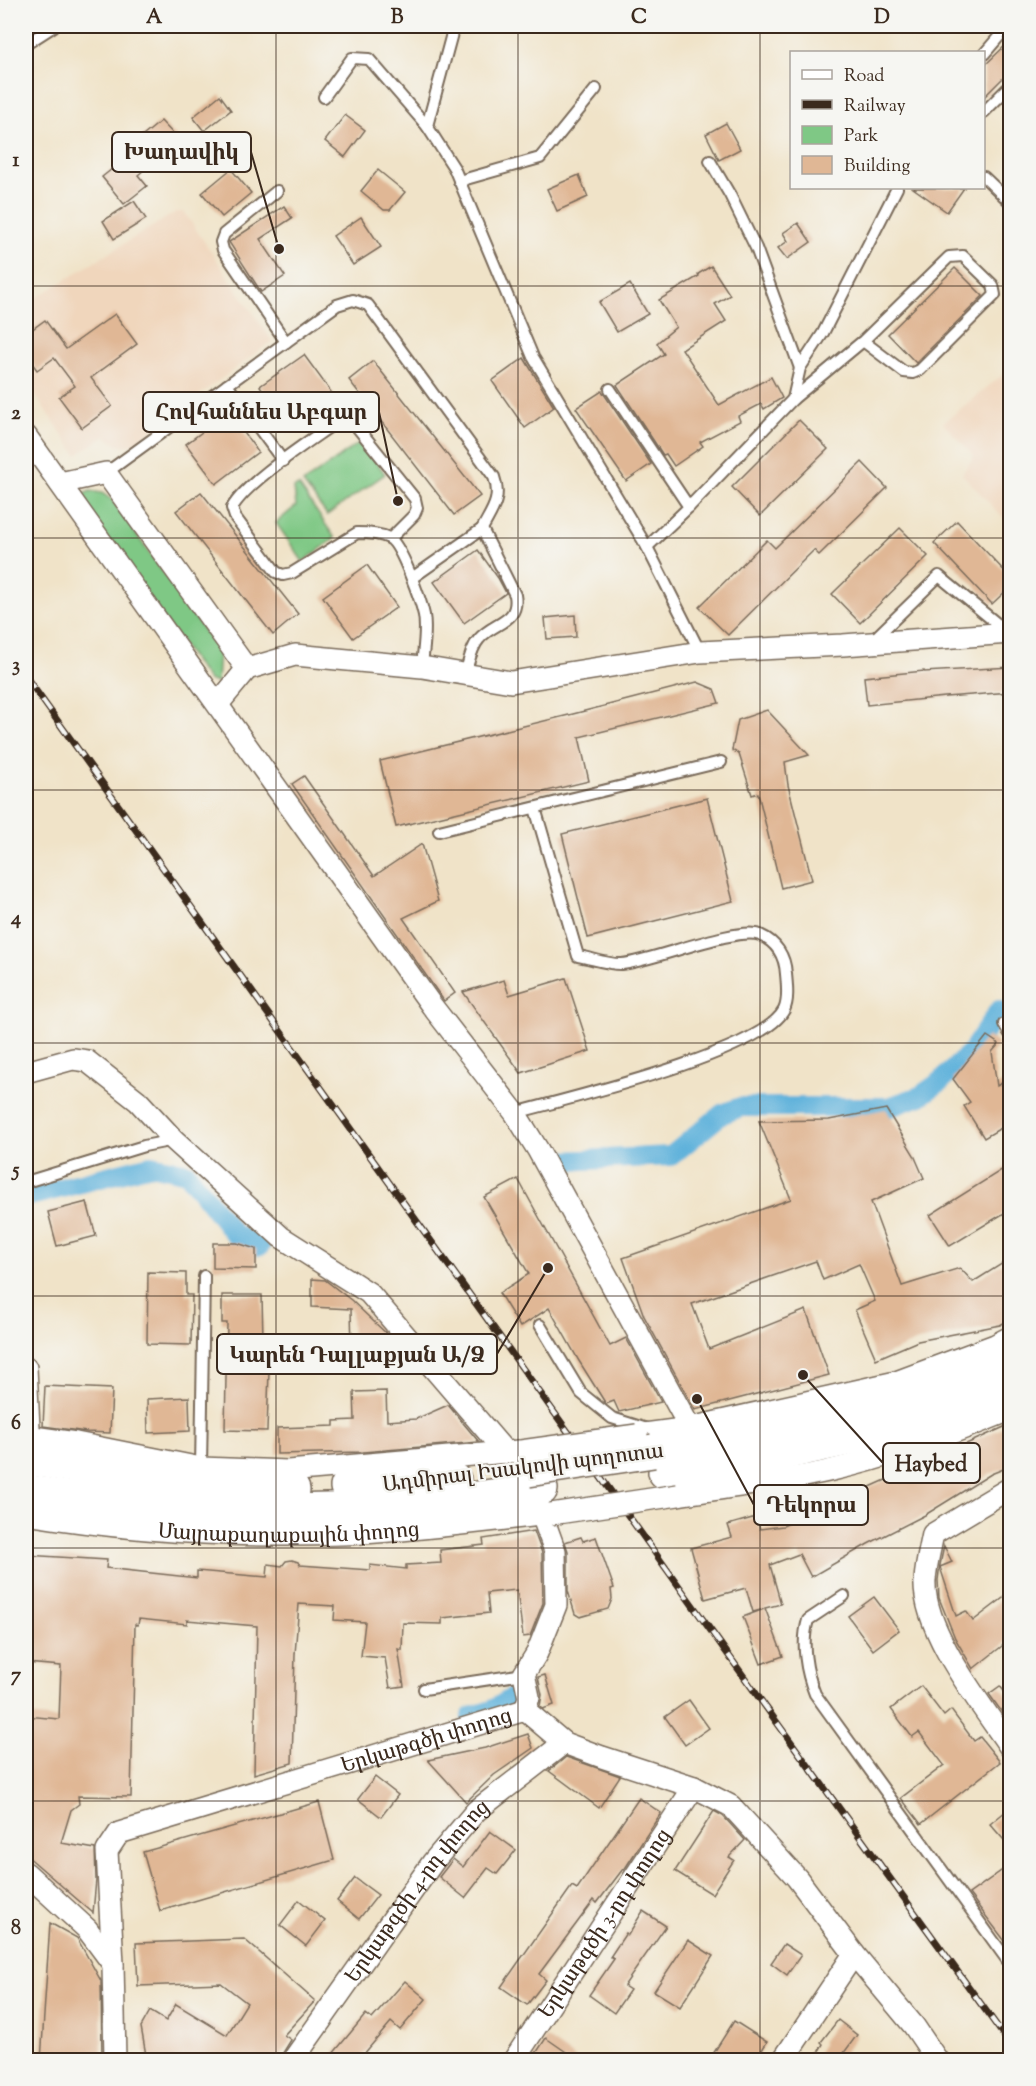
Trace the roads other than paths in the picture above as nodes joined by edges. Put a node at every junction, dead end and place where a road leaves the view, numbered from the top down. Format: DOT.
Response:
graph roads {
  1 [pos="54,26"];
  2 [pos="454,26"];
  3 [pos="1008,26"];
  4 [pos="26,44"];
  5 [pos="985,53"];
  6 [pos="1011,86"];
  7 [pos="596,89"];
  8 [pos="324,98"];
  9 [pos="985,111"];
  10 [pos="427,126"];
  11 [pos="710,161"];
  12 [pos="985,178"];
  13 [pos="459,181"];
  14 [pos="896,189"];
  15 [pos="277,191"];
  16 [pos="1011,202"];
  17 [pos="863,341"];
  18 [pos="286,342"];
  19 [pos="800,368"];
  20 [pos="227,385"];
  21 [pos="610,389"];
  22 [pos="793,399"];
  23 [pos="26,436"];
  24 [pos="283,460"];
  25 [pos="106,473"];
  26 [pos="60,483"];
  27 [pos="689,507"];
  28 [pos="482,529"];
  29 [pos="390,538"];
  30 [pos="647,547"];
  31 [pos="412,578"];
  32 [pos="1009,633"];
  33 [pos="870,643"];
  34 [pos="700,652"];
  35 [pos="422,667"];
  36 [pos="248,669"];
  37 [pos="465,674"];
  38 [pos="218,704"];
  39 [pos="721,762"];
  40 [pos="535,808"];
  41 [pos="439,831"];
  42 [pos="26,1072"];
  43 [pos="515,1113"];
  44 [pos="174,1140"];
  45 [pos="26,1182"];
  46 [pos="204,1276"];
  47 [pos="540,1324"];
  48 [pos="1011,1337"];
  49 [pos="1011,1357"];
  50 [pos="26,1368"];
  51 [pos="1011,1384"];
  52 [pos="1011,1410"];
  53 [pos="690,1428"];
  54 [pos="28,1447"];
  55 [pos="658,1457"];
  56 [pos="201,1468"];
  57 [pos="532,1482"];
  58 [pos="1011,1488"];
  59 [pos="26,1491"];
  60 [pos="26,1514"];
  61 [pos="844,1596"];
  62 [pos="524,1674"];
  63 [pos="424,1689"];
  64 [pos="525,1710"];
  65 [pos="564,1743"];
  66 [pos="1011,1747"];
  67 [pos="694,1787"];
  68 [pos="26,1873"];
  69 [pos="854,1954"];
  70 [pos="113,1964"];
  71 [pos="1011,1964"];
  72 [pos="116,2061"];
  73 [pos="293,2061"];
  74 [pos="514,2061"];
  75 [pos="783,2061"];
  76 [pos="937,2061"];
  1 -- 4 [label="lane"];
  2 -- 10 [label="lane"];
  3 -- 5 [label="lane"];
  6 -- 9 [label="lane"];
  7 -- 13 [label="lane"];
  8 -- 10 [label="lane"];
  10 -- 13 [label="lane"];
  11 -- 19 [label="lane"];
  12 -- 16 [label="lane"];
  13 -- 30 [label="lane"];
  14 -- 19 [label="lane"];
  15 -- 18 [label="lane"];
  17 -- 17 [label="lane"];
  17 -- 22 [label="lane"];
  18 -- 20 [label="lane"];
  18 -- 28 [label="lane"];
  19 -- 22 [label="lane"];
  20 -- 24 [label="lane"];
  20 -- 25 [label="lane"];
  21 -- 27 [label="lane"];
  22 -- 27 [label="lane"];
  23 -- 26 [label="street"];
  24 -- 29 [label="lane"];
  24 -- 29 [label="lane"];
  25 -- 26 [label="street"];
  25 -- 36 [label="street"];
  26 -- 38 [label="street"];
  27 -- 30 [label="lane"];
  28 -- 31 [label="lane"];
  28 -- 37 [label="lane"];
  29 -- 31 [label="lane"];
  30 -- 34 [label="lane"];
  31 -- 35 [label="lane"];
  32 -- 33 [label="street"];
  32 -- 33 [label="lane"];
  33 -- 34 [label="street"];
  34 -- 37 [label="street"];
  35 -- 36 [label="street"];
  35 -- 37 [label="street"];
  36 -- 38 [label="street"];
  38 -- 43 [label="street"];
  39 -- 40 [label="lane"];
  40 -- 41 [label="lane"];
  40 -- 43 [label="lane"];
  42 -- 44 [label="street"];
  43 -- 53 [label="street"];
  44 -- 45 [label="lane"];
  44 -- 57 [label="street"];
  46 -- 56 [label="lane"];
  47 -- 55 [label="lane"];
  48 -- 53 [label="street"];
  49 -- 55 [label="highway, Ադմիրալ Իսակովի պողոտա"];
  50 -- 54 [label="street"];
  51 -- 55 [label="highway, Ադմիրալ Իսակովի պողոտա"];
  52 -- 55 [label="street"];
  53 -- 55 [label="street"];
  54 -- 56 [label="street"];
  54 -- 57 [label="highway, Ադմիրալ Իսակովի պողոտա"];
  55 -- 57 [label="highway, Ադմիրալ Իսակովի պողոտա"];
  55 -- 57 [label="street, bridge"];
  56 -- 57 [label="street"];
  57 -- 59 [label="highway, Ադմիրալ Իսակովի պողոտա"];
  57 -- 60 [label="street, Մայրաքաղաքային փողոց"];
  57 -- 62 [label="street"];
  58 -- 66 [label="street"];
  61 -- 71 [label="lane"];
  62 -- 63 [label="lane"];
  62 -- 64 [label="street"];
  64 -- 65 [label="street, Երկաթգծի փողոց"];
  64 -- 70 [label="street, Երկաթգծի փողոց"];
  65 -- 67 [label="street, Երկաթգծի փողոց"];
  65 -- 73 [label="street, Երկաթգծի 4-րդ փողոց"];
  67 -- 69 [label="street, Երկաթգծի փողոց"];
  67 -- 74 [label="street, Երկաթգծի 3-րդ փողոց"];
  68 -- 70 [label="street"];
  69 -- 75 [label="street"];
  69 -- 76 [label="street, Երկաթգծի փողոց"];
  70 -- 72 [label="street, Երկաթգծի փողոց"];
}
